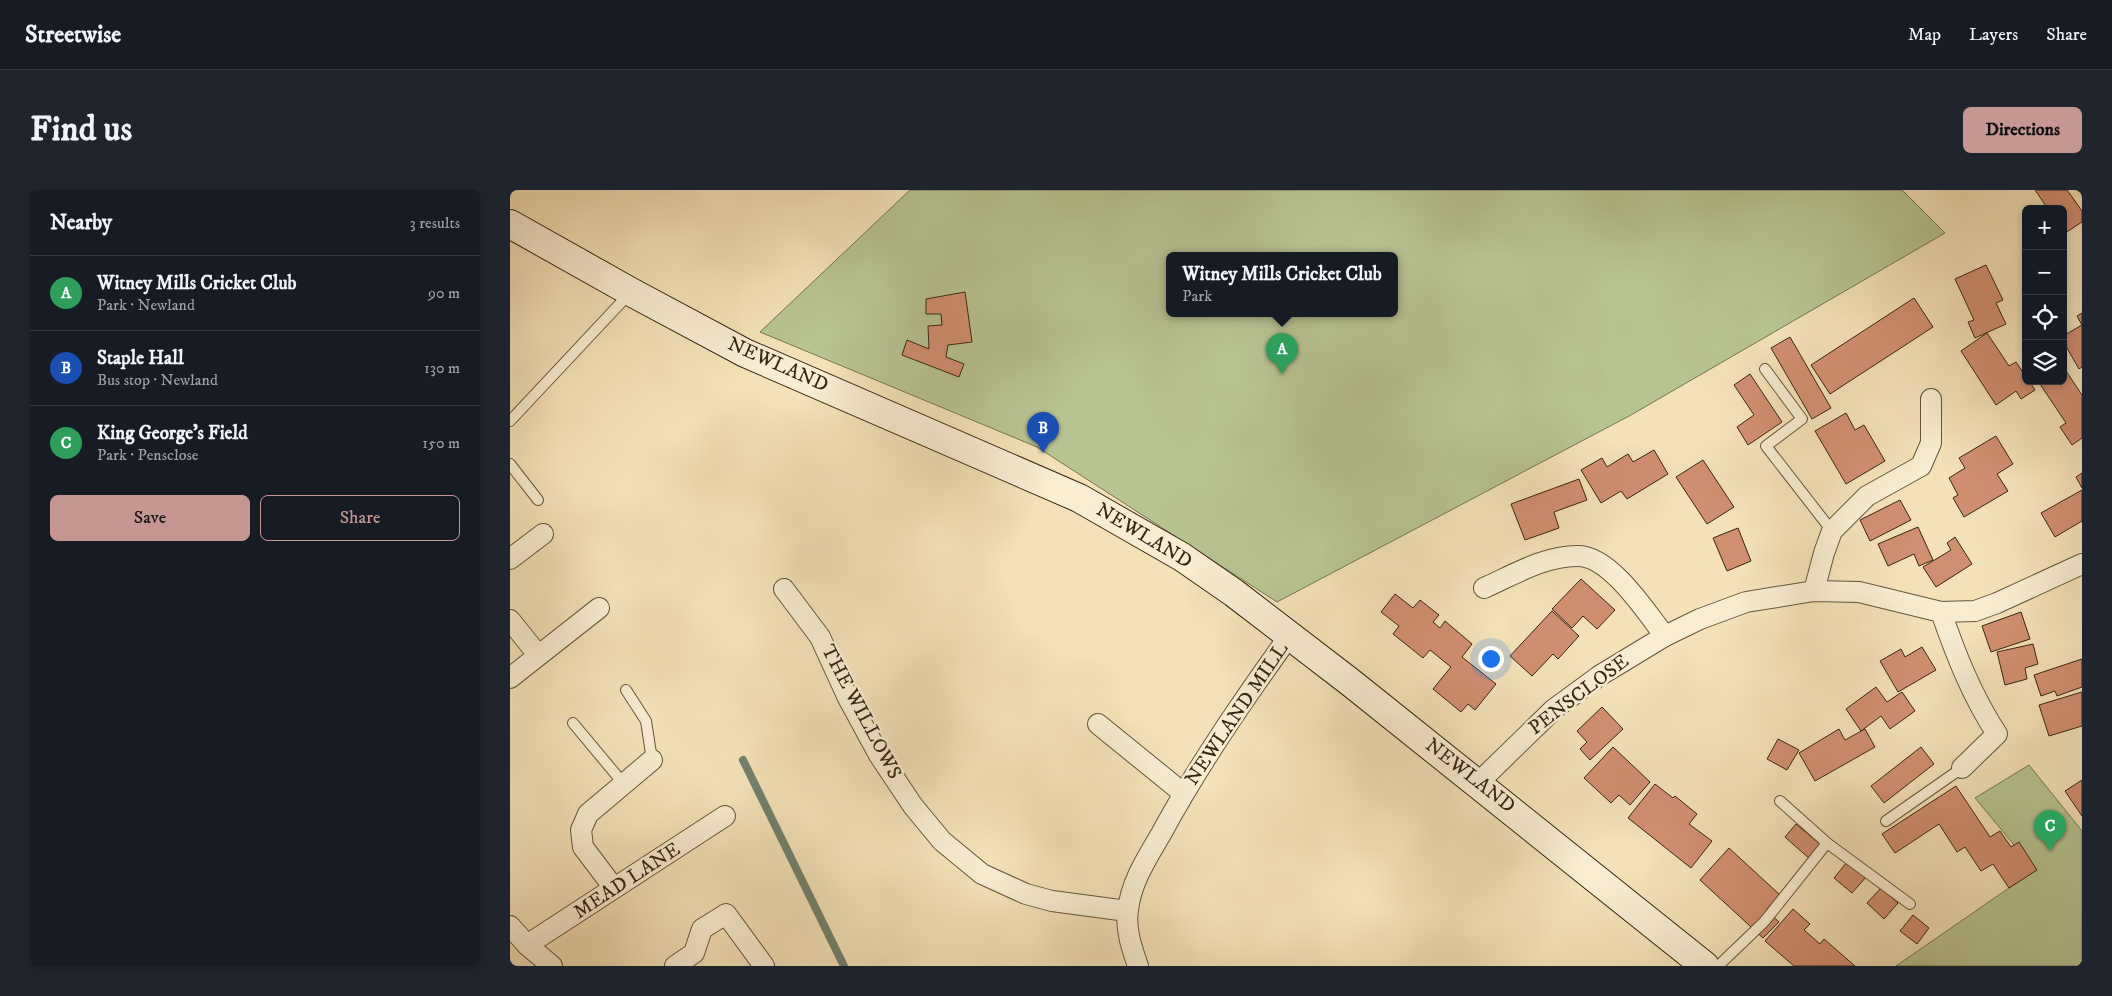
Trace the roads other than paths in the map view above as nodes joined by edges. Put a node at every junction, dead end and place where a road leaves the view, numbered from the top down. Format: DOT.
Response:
graph roads {
  1 [pos="510,224"];
  2 [pos="631,292"];
  3 [pos="1765,369"];
  4 [pos="1931,399"];
  5 [pos="512,416"];
  6 [pos="510,464"];
  7 [pos="538,500"];
  8 [pos="1832,531"];
  9 [pos="543,534"];
  10 [pos="510,560"];
  11 [pos="2082,564"];
  12 [pos="784,588"];
  13 [pos="1484,588"];
  14 [pos="1814,591"];
  15 [pos="599,608"];
  16 [pos="1941,612"];
  17 [pos="510,620"];
  18 [pos="1290,635"];
  19 [pos="1665,636"];
  20 [pos="538,655"];
  21 [pos="510,678"];
  22 [pos="626,690"];
  23 [pos="573,723"];
  24 [pos="1098,724"];
  25 [pos="652,760"];
  26 [pos="1962,768"];
  27 [pos="1478,782"];
  28 [pos="623,783"];
  29 [pos="1183,793"];
  30 [pos="1780,801"];
  31 [pos="725,816"];
  32 [pos="1886,821"];
  33 [pos="1827,843"];
  34 [pos="614,888"];
  35 [pos="1910,904"];
  36 [pos="1127,911"];
  37 [pos="510,926"];
  38 [pos="528,945"];
  39 [pos="552,966"];
  40 [pos="675,966"];
  41 [pos="764,966"];
  42 [pos="1138,966"];
  43 [pos="1706,966"];
  44 [pos="1718,966"];
  1 -- 2 [label="main road, NEWLAND"];
  2 -- 5 [label="lane"];
  2 -- 18 [label="main road, NEWLAND"];
  3 -- 8 [label="lane"];
  4 -- 8 [label="street"];
  6 -- 7 [label="lane"];
  8 -- 14 [label="street"];
  9 -- 10 [label="street"];
  11 -- 16 [label="street, PENSCLOSE"];
  12 -- 36 [label="street, THE WILLOWS"];
  13 -- 19 [label="street"];
  14 -- 16 [label="street, PENSCLOSE"];
  14 -- 19 [label="street, PENSCLOSE"];
  15 -- 20 [label="street"];
  16 -- 26 [label="street"];
  17 -- 20 [label="street"];
  18 -- 27 [label="main road, NEWLAND"];
  18 -- 29 [label="street, NEWLAND MILL"];
  19 -- 27 [label="street, PENSCLOSE"];
  20 -- 21 [label="street"];
  22 -- 25 [label="lane"];
  23 -- 28 [label="lane"];
  24 -- 29 [label="street, NEWLAND MILL"];
  25 -- 28 [label="street"];
  26 -- 32 [label="lane"];
  27 -- 43 [label="main road, NEWLAND"];
  28 -- 34 [label="street"];
  29 -- 36 [label="street, NEWLAND MILL"];
  30 -- 33 [label="lane"];
  31 -- 34 [label="street, MEAD LANE"];
  33 -- 35 [label="lane"];
  33 -- 44 [label="lane"];
  34 -- 38 [label="street, MEAD LANE"];
  36 -- 42 [label="street, NEWLAND MILL"];
  37 -- 38 [label="street"];
  38 -- 39 [label="street"];
  40 -- 41 [label="street"];
}
